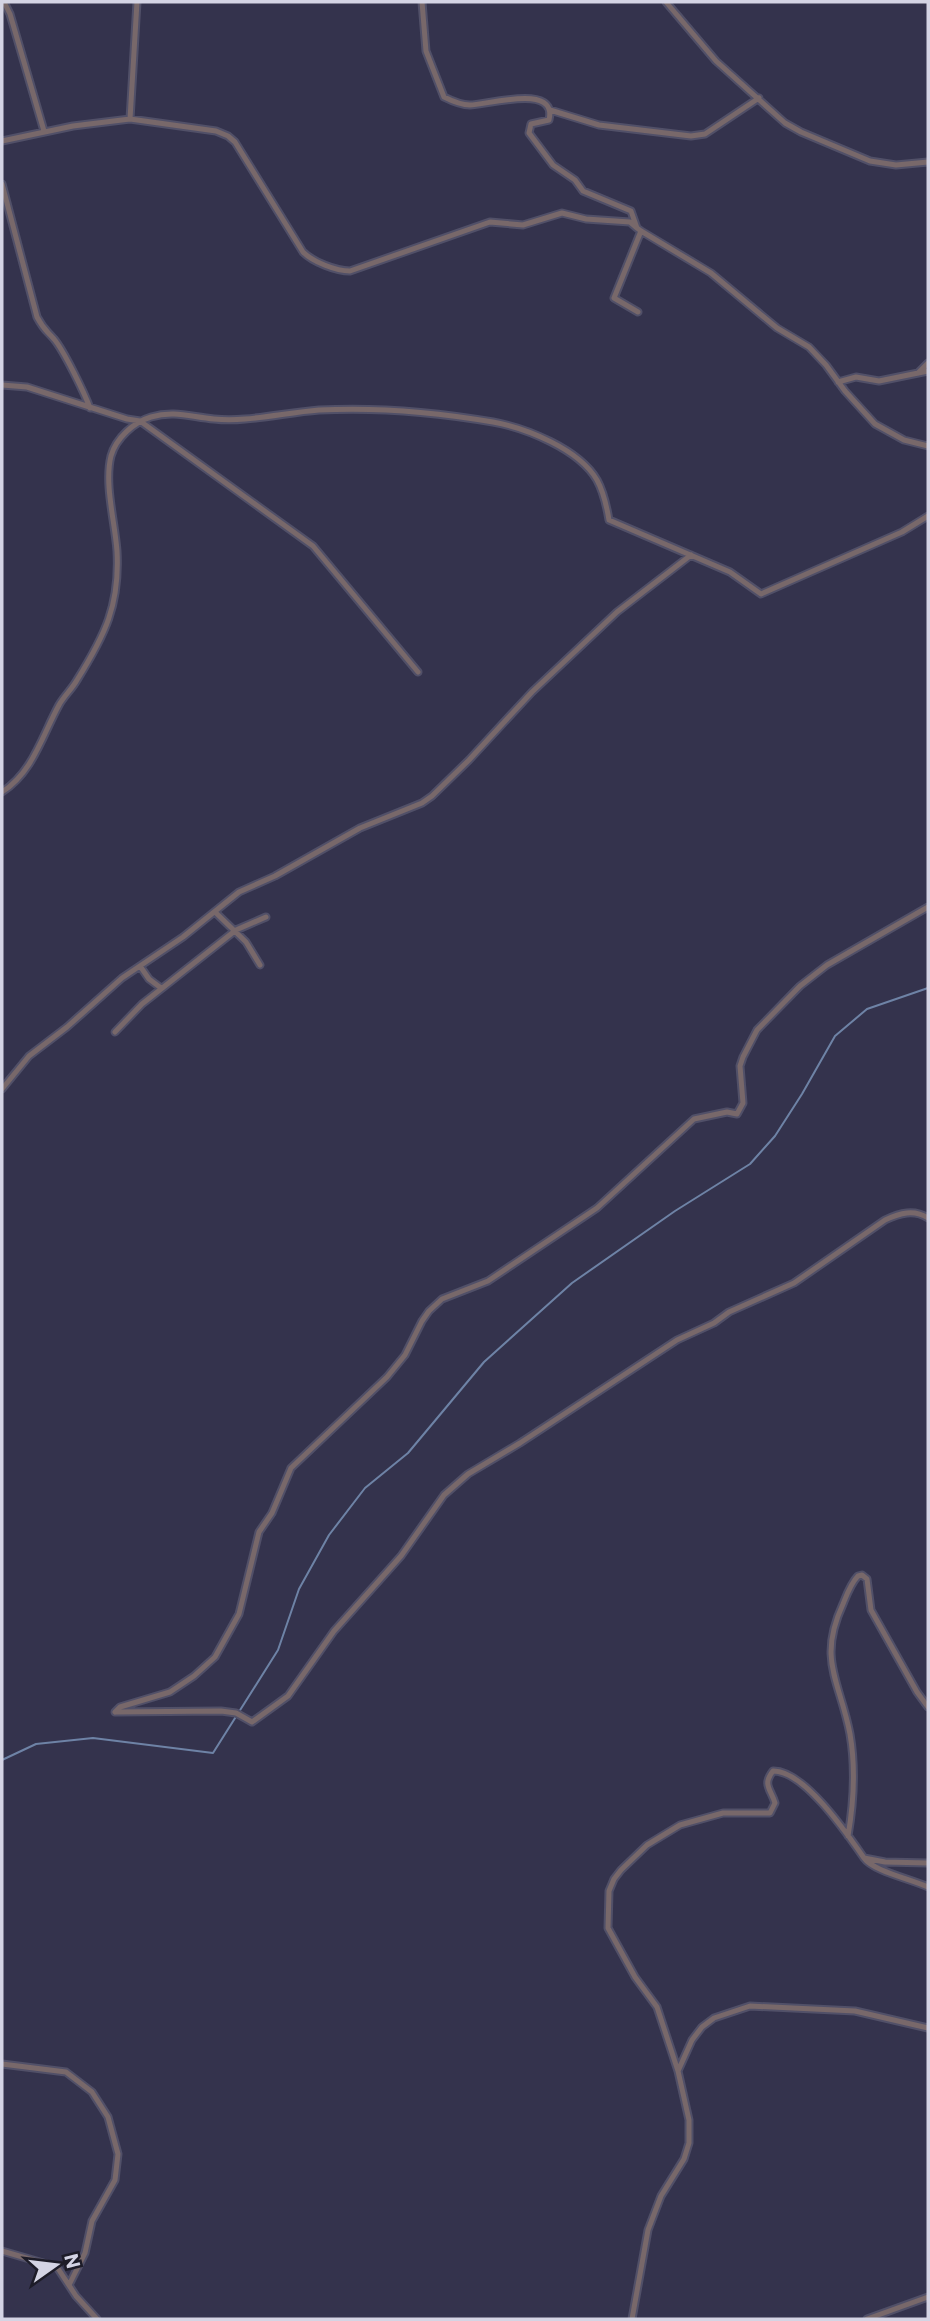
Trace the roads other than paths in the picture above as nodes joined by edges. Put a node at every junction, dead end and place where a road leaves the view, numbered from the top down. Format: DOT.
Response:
graph roads {
  1 [pos="4,2"];
  2 [pos="137,2"];
  3 [pos="422,2"];
  4 [pos="666,2"];
  5 [pos="759,98"];
  6 [pos="550,110"];
  7 [pos="130,119"];
  8 [pos="44,131"];
  9 [pos="2,141"];
  10 [pos="928,162"];
  11 [pos="2,184"];
  12 [pos="639,230"];
  13 [pos="638,312"];
  14 [pos="928,363"];
  15 [pos="928,371"];
  16 [pos="917,374"];
  17 [pos="838,382"];
  18 [pos="2,385"];
  19 [pos="90,408"];
  20 [pos="140,421"];
  21 [pos="928,446"];
  22 [pos="928,516"];
  23 [pos="691,555"];
  24 [pos="418,672"];
  25 [pos="2,792"];
  26 [pos="928,907"];
  27 [pos="215,912"];
  28 [pos="266,917"];
  29 [pos="236,930"];
  30 [pos="260,965"];
  31 [pos="140,966"];
  32 [pos="161,988"];
  33 [pos="115,1032"];
  34 [pos="2,1088"];
  35 [pos="928,1218"];
  36 [pos="928,1707"];
  37 [pos="848,1836"];
  38 [pos="864,1858"];
  39 [pos="928,1863"];
  40 [pos="928,1887"];
  41 [pos="928,2028"];
  42 [pos="2,2064"];
  43 [pos="678,2071"];
  44 [pos="2,2251"];
  45 [pos="69,2285"];
  46 [pos="928,2297"];
  47 [pos="97,2319"];
  48 [pos="632,2319"];
  49 [pos="867,2319"];
  1 -- 8 [label="street"];
  2 -- 7 [label="street"];
  3 -- 6 [label="street"];
  4 -- 5 [label="street"];
  5 -- 6 [label="street"];
  5 -- 10 [label="street"];
  6 -- 12 [label="street"];
  7 -- 8 [label="street"];
  7 -- 12 [label="street"];
  8 -- 9 [label="street"];
  11 -- 19 [label="street"];
  12 -- 13 [label="street"];
  12 -- 17 [label="street"];
  14 -- 16 [label="street"];
  15 -- 16 [label="street"];
  16 -- 17 [label="street"];
  17 -- 21 [label="street"];
  18 -- 19 [label="street"];
  19 -- 20 [label="street"];
  20 -- 23 [label="street"];
  20 -- 24 [label="street"];
  20 -- 25 [label="street"];
  22 -- 23 [label="street"];
  23 -- 27 [label="street"];
  26 -- 35 [label="street"];
  27 -- 29 [label="street"];
  27 -- 31 [label="street"];
  28 -- 29 [label="street"];
  29 -- 30 [label="street"];
  29 -- 32 [label="street"];
  31 -- 32 [label="street"];
  31 -- 34 [label="street"];
  32 -- 33 [label="street"];
  36 -- 37 [label="street"];
  37 -- 38 [label="street"];
  37 -- 43 [label="street"];
  38 -- 39 [label="street"];
  38 -- 40 [label="street"];
  41 -- 43 [label="street"];
  42 -- 45 [label="street"];
  43 -- 48 [label="street"];
  44 -- 45 [label="street"];
  45 -- 47 [label="street"];
  46 -- 49 [label="street"];
}
